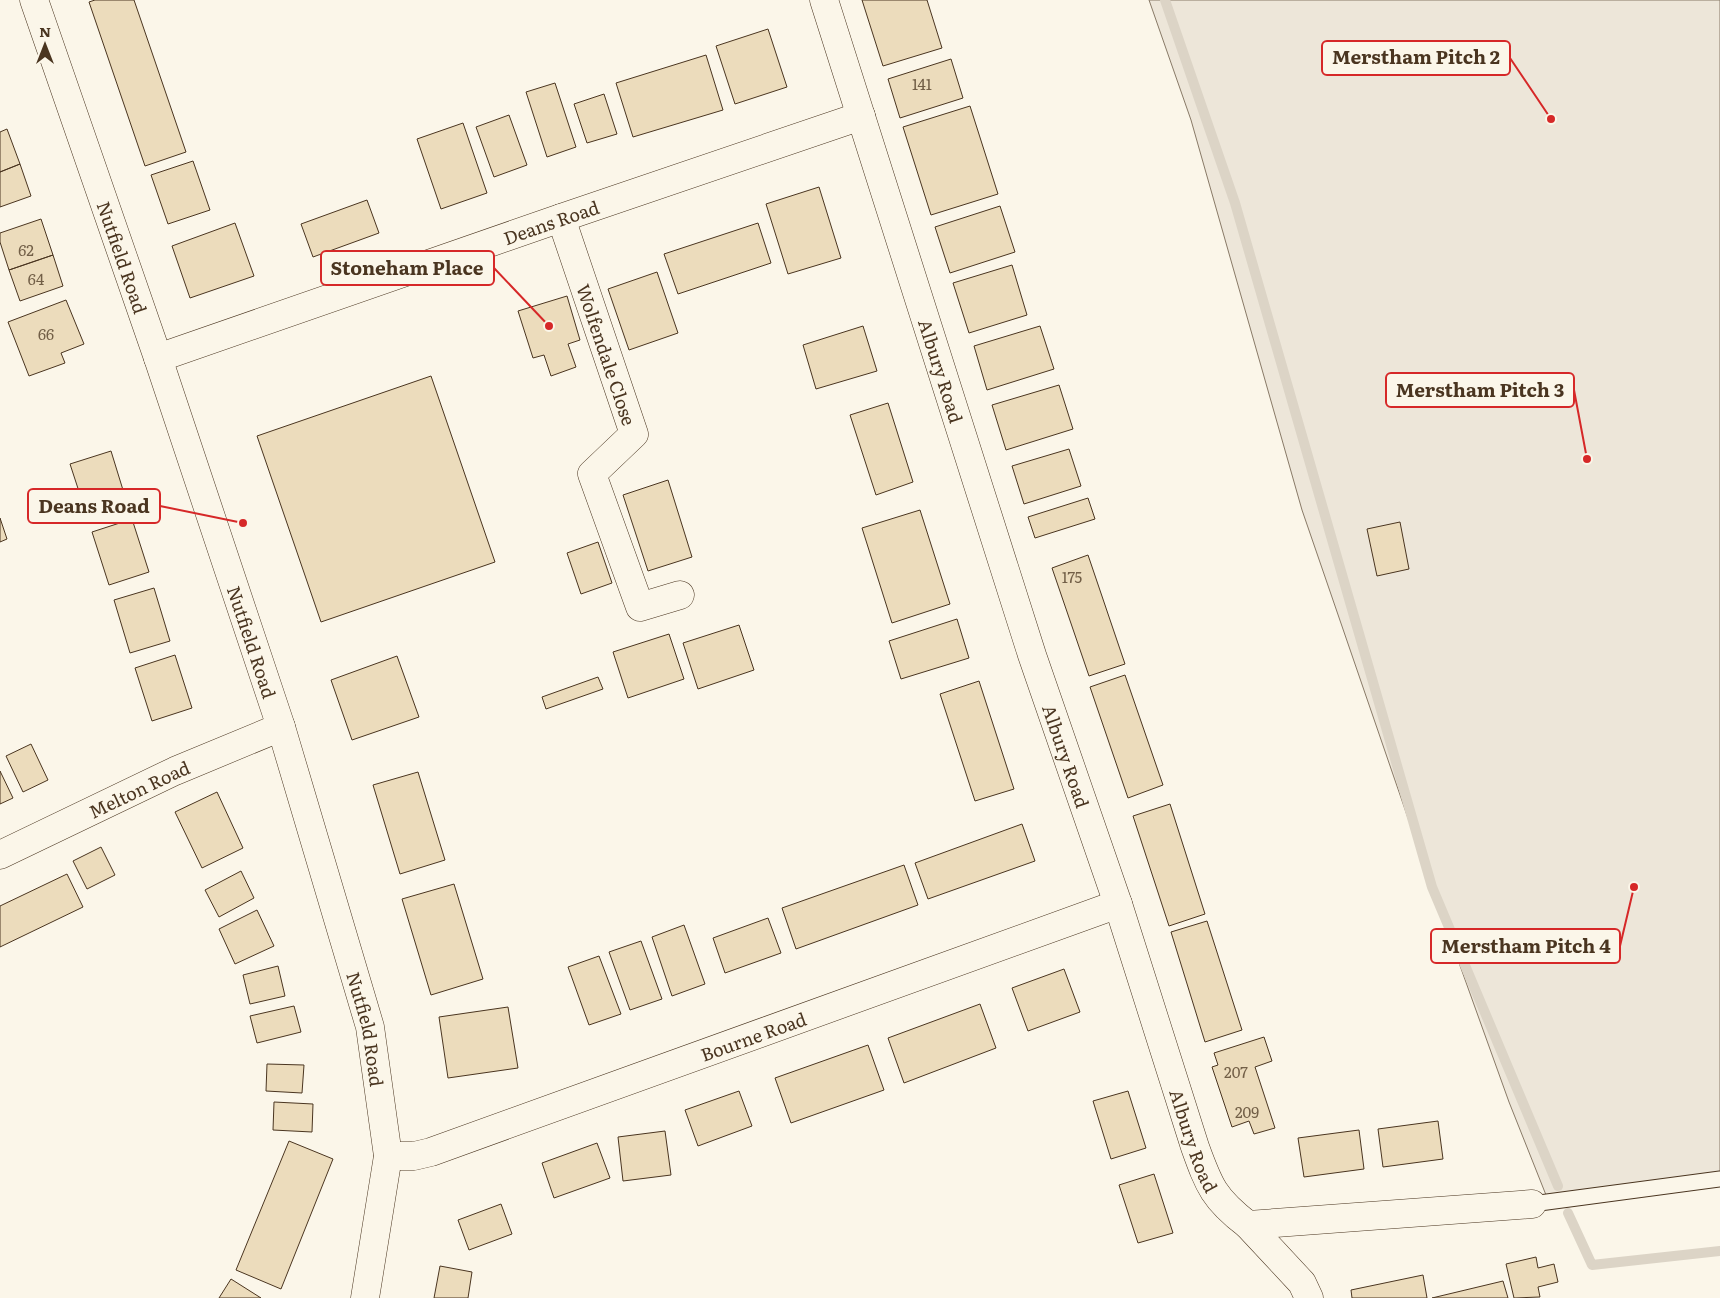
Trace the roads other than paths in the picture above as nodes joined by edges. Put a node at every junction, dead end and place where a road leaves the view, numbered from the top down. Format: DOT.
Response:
graph roads {
  1 [pos="34,0"];
  2 [pos="824,0"];
  3 [pos="861,116"];
  4 [pos="561,218"];
  5 [pos="158,358"];
  6 [pos="680,595"];
  7 [pos="281,727"];
  8 [pos="0,855"];
  9 [pos="1118,904"];
  10 [pos="388,1156"];
  11 [pos="1720,1179"];
  12 [pos="1532,1204"];
  13 [pos="1248,1225"];
  14 [pos="365,1298"];
  15 [pos="1309,1298"];
  1 -- 5 [label="street, Nutfield Road"];
  2 -- 3 [label="street, Albury Road"];
  3 -- 4 [label="street, Deans Road"];
  3 -- 9 [label="street, Albury Road"];
  4 -- 5 [label="street, Deans Road"];
  4 -- 6 [label="street, Wolfendale Close"];
  5 -- 7 [label="street, Nutfield Road"];
  7 -- 8 [label="street, Melton Road"];
  7 -- 10 [label="street, Nutfield Road"];
  9 -- 10 [label="street, Bourne Road"];
  9 -- 13 [label="street, Albury Road"];
  10 -- 14 [label="street, Nutfield Road"];
  11 -- 12 [label="lane"];
  12 -- 13 [label="street"];
  13 -- 15 [label="street, Albury Road"];
}
